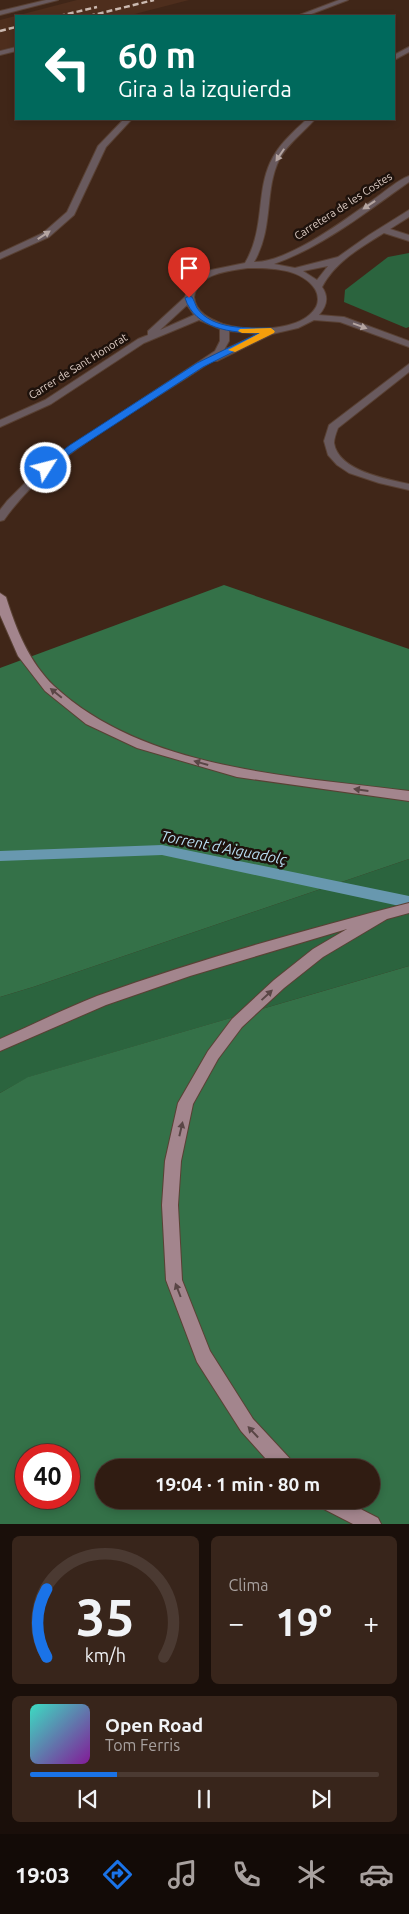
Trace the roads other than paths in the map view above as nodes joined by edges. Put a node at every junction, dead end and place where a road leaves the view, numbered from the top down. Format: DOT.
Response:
graph roads {
  1 [pos="55,0"];
  2 [pos="345,0"];
  3 [pos="0,13"];
  4 [pos="303,15"];
  5 [pos="15,49"];
  6 [pos="409,49"];
  7 [pos="0,53"];
  8 [pos="395,57"];
  9 [pos="127,120"];
  10 [pos="310,120"];
  11 [pos="409,178"];
  12 [pos="409,213"];
  13 [pos="385,230"];
  14 [pos="409,238"];
  15 [pos="348,254"];
  16 [pos="0,256"];
  17 [pos="248,265"];
  18 [pos="263,265"];
  19 [pos="294,271"];
  20 [pos="318,286"];
  21 [pos="189,298"];
  22 [pos="200,316"];
  23 [pos="313,317"];
  24 [pos="224,327"];
  25 [pos="271,331"];
  26 [pos="141,341"];
  27 [pos="409,344"];
  28 [pos="200,365"];
  29 [pos="409,367"];
  30 [pos="0,424"];
  31 [pos="409,487"];
  32 [pos="0,518"];
  33 [pos="0,597"];
  34 [pos="409,796"];
  35 [pos="409,908"];
  36 [pos="386,913"];
  37 [pos="0,1045"];
  38 [pos="279,1459"];
  39 [pos="342,1509"];
  40 [pos="372,1524"];
  1 -- 3 [label="street"];
  2 -- 4 [label="street"];
  5 -- 7 [label="street"];
  6 -- 8 [label="street"];
  16 -- 9 [label="street, one-way"];
  10 -- 17 [label="street, one-way"];
  11 -- 18 [label="street, Carretera de les Costes, one-way"];
  12 -- 13 [label="street"];
  13 -- 14 [label="street"];
  13 -- 15 [label="street"];
  15 -- 19 [label="street"];
  15 -- 20 [label="street"];
  17 -- 18 [label="street, Carrer de Sant Honorat"];
  17 -- 21 [label="street, Carrer de Sant Honorat"];
  18 -- 19 [label="street"];
  19 -- 20 [label="street"];
  20 -- 23 [label="street"];
  21 -- 22 [label="street"];
  21 -- 26 [label="street, Carrer de Sant Honorat"];
  22 -- 24 [label="street"];
  22 -- 26 [label="street, Carrer de Sant Honorat"];
  23 -- 25 [label="street"];
  23 -- 27 [label="street, one-way"];
  24 -- 25 [label="street"];
  24 -- 28 [label="street"];
  25 -- 28 [label="street"];
  26 -- 30 [label="street, Carrer de Sant Honorat"];
  28 -- 32 [label="street"];
  29 -- 31 [label="street"];
  34 -- 33 [label="main road, one-way"];
  35 -- 36 [label="main road"];
  36 -- 37 [label="main road"];
  38 -- 36 [label="main road, one-way"];
  39 -- 40 [label="main road"];
}
